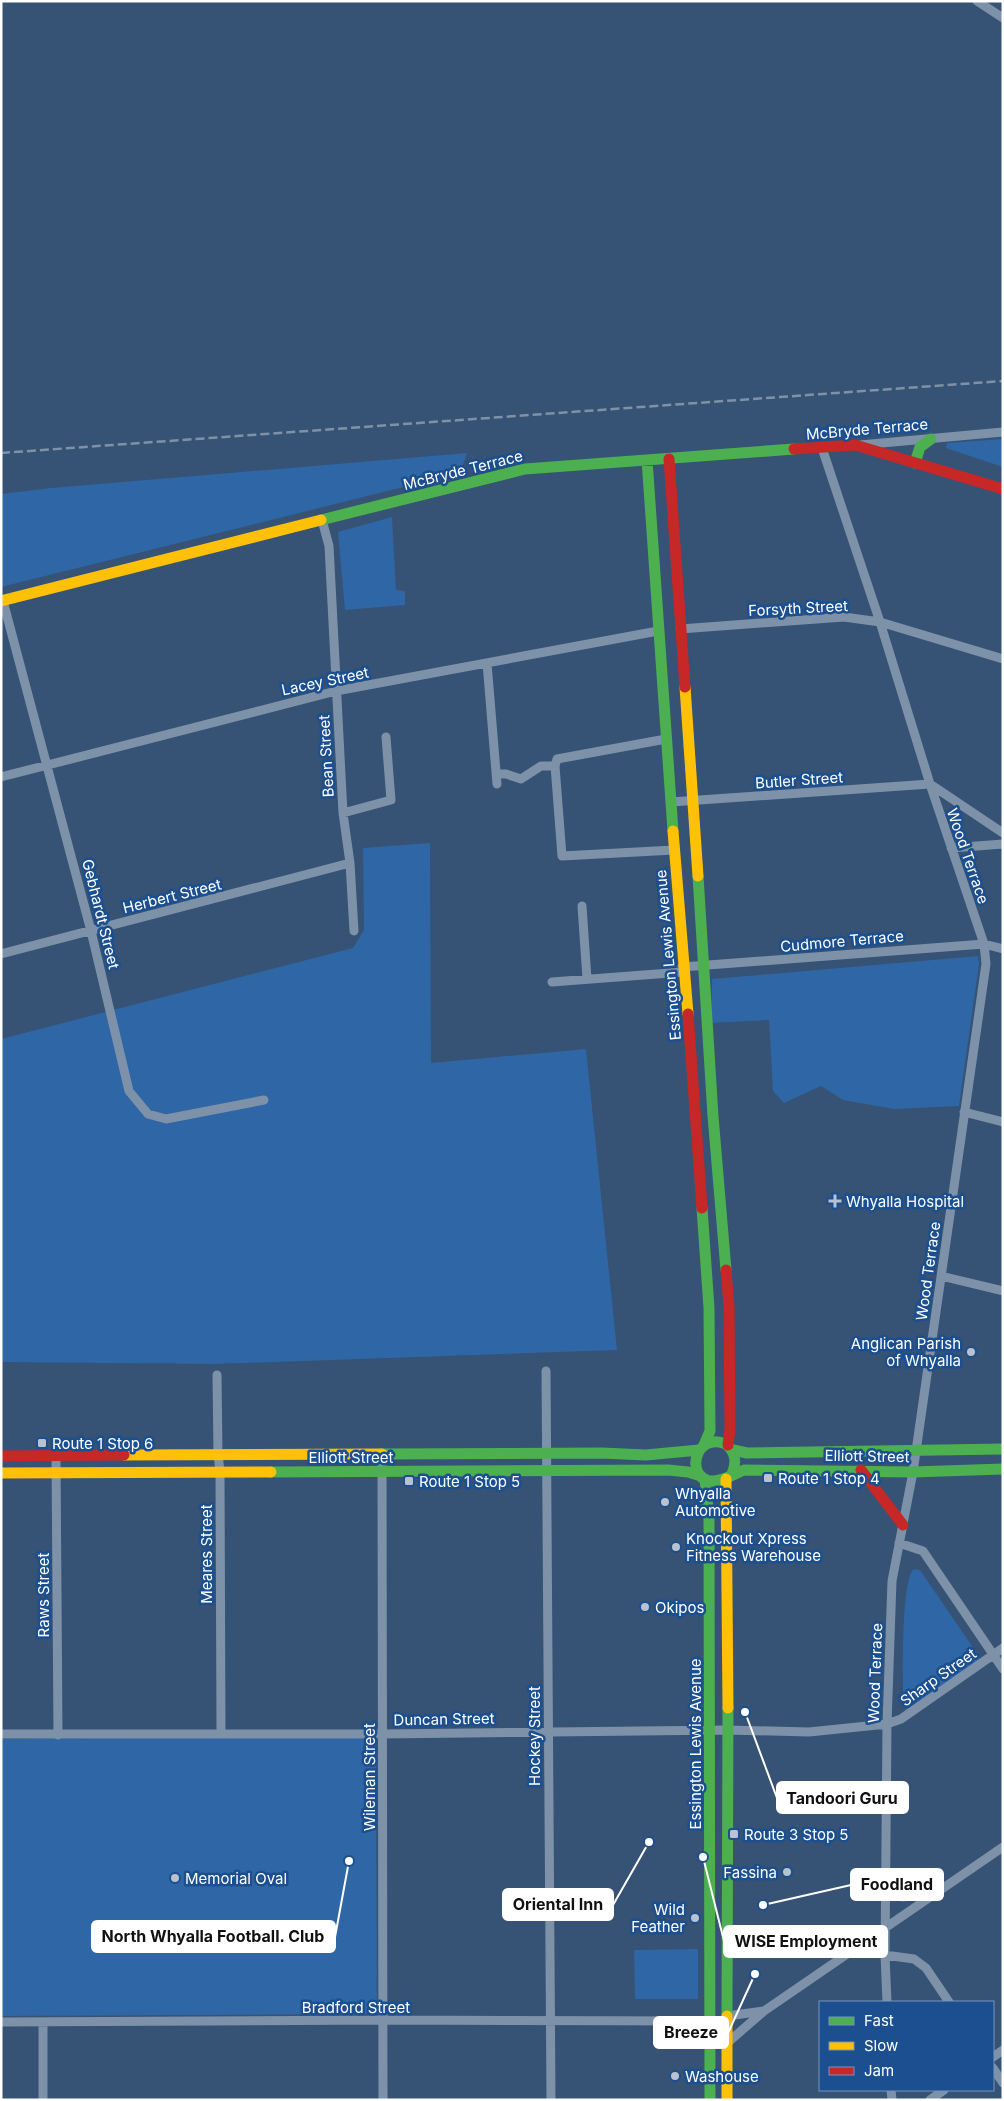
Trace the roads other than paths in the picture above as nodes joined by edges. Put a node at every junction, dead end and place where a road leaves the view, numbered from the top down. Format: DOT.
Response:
graph roads {
  1 [pos="977,1"];
  2 [pos="1003,18"];
  3 [pos="1003,432"];
  4 [pos="931,439"];
  5 [pos="855,445"];
  6 [pos="822,448"];
  7 [pos="669,459"];
  8 [pos="647,460"];
  9 [pos="915,463"];
  10 [pos="1003,489"];
  11 [pos="322,520"];
  12 [pos="2,601"];
  13 [pos="880,622"];
  14 [pos="680,630"];
  15 [pos="658,631"];
  16 [pos="1003,660"];
  17 [pos="487,663"];
  18 [pos="336,691"];
  19 [pos="386,737"];
  20 [pos="666,739"];
  21 [pos="47,765"];
  22 [pos="555,766"];
  23 [pos="496,774"];
  24 [pos="1,777"];
  25 [pos="497,784"];
  26 [pos="930,784"];
  27 [pos="693,801"];
  28 [pos="671,802"];
  29 [pos="342,813"];
  30 [pos="1003,833"];
  31 [pos="1003,844"];
  32 [pos="950,848"];
  33 [pos="674,850"];
  34 [pos="350,863"];
  35 [pos="582,906"];
  36 [pos="91,931"];
  37 [pos="354,931"];
  38 [pos="984,944"];
  39 [pos="1003,949"];
  40 [pos="1,954"];
  41 [pos="702,966"];
  42 [pos="683,970"];
  43 [pos="587,980"];
  44 [pos="552,982"];
  45 [pos="264,1100"];
  46 [pos="964,1112"];
  47 [pos="1003,1122"];
  48 [pos="941,1276"];
  49 [pos="1003,1291"];
  50 [pos="546,1372"];
  51 [pos="216,1375"];
  52 [pos="701,1448"];
  53 [pos="731,1448"];
  54 [pos="1003,1449"];
  55 [pos="916,1450"];
  56 [pos="546,1453"];
  57 [pos="382,1454"];
  58 [pos="218,1455"];
  59 [pos="1,1456"];
  60 [pos="56,1456"];
  61 [pos="1003,1469"];
  62 [pos="861,1470"];
  63 [pos="220,1472"];
  64 [pos="382,1472"];
  65 [pos="546,1472"];
  66 [pos="913,1472"];
  67 [pos="1,1473"];
  68 [pos="56,1473"];
  69 [pos="703,1477"];
  70 [pos="729,1477"];
  71 [pos="903,1525"];
  72 [pos="899,1543"];
  73 [pos="1003,1648"];
  74 [pos="993,1655"];
  75 [pos="1003,1669"];
  76 [pos="887,1724"];
  77 [pos="728,1730"];
  78 [pos="710,1731"];
  79 [pos="547,1732"];
  80 [pos="1,1734"];
  81 [pos="221,1734"];
  82 [pos="383,1734"];
  83 [pos="58,1735"];
  84 [pos="1003,1847"];
  85 [pos="886,1884"];
  86 [pos="935,1894"];
  87 [pos="886,1927"];
  88 [pos="885,1955"];
  89 [pos="887,2001"];
  90 [pos="948,2001"];
  91 [pos="764,2011"];
  92 [pos="726,2016"];
  93 [pos="383,2020"];
  94 [pos="550,2020"];
  95 [pos="710,2021"];
  96 [pos="1,2022"];
  97 [pos="43,2023"];
  98 [pos="726,2044"];
  99 [pos="994,2070"];
  100 [pos="1003,2083"];
  101 [pos="943,2091"];
  102 [pos="43,2100"];
  103 [pos="383,2100"];
  104 [pos="551,2100"];
  105 [pos="710,2100"];
  106 [pos="727,2100"];
  107 [pos="930,2100"];
  1 -- 2 [label="street"];
  3 -- 4 [label="street, McBryde Terrace"];
  4 -- 5 [label="street, McBryde Terrace"];
  4 -- 9 [label="street"];
  5 -- 6 [label="street, McBryde Terrace"];
  5 -- 9 [label="street"];
  6 -- 7 [label="street, McBryde Terrace"];
  6 -- 13 [label="street, Wood Terrace"];
  7 -- 8 [label="street, McBryde Terrace"];
  7 -- 14 [label="street"];
  8 -- 11 [label="street, McBryde Terrace"];
  8 -- 15 [label="street, Essington Lewis Avenue"];
  9 -- 10 [label="street"];
  11 -- 12 [label="street, McBryde Terrace"];
  11 -- 18 [label="street, Bean Street"];
  12 -- 21 [label="street, Gebhardt Street"];
  13 -- 14 [label="street, Forsyth Street"];
  13 -- 16 [label="street, Forsyth Street"];
  13 -- 26 [label="street, Wood Terrace"];
  14 -- 15 [label="street"];
  14 -- 27 [label="street"];
  15 -- 17 [label="street, Lacey Street"];
  15 -- 20 [label="street, Essington Lewis Avenue"];
  17 -- 18 [label="street, Lacey Street"];
  17 -- 23 [label="street"];
  18 -- 21 [label="street, Lacey Street"];
  18 -- 29 [label="street, Bean Street"];
  19 -- 29 [label="street"];
  20 -- 22 [label="street"];
  20 -- 28 [label="street, Essington Lewis Avenue"];
  21 -- 24 [label="street, Lacey Street"];
  21 -- 36 [label="street, Gebhardt Street"];
  22 -- 23 [label="street"];
  22 -- 33 [label="street"];
  23 -- 25 [label="street"];
  26 -- 27 [label="street, Butler Street"];
  26 -- 30 [label="street"];
  26 -- 32 [label="street, Wood Terrace"];
  27 -- 28 [label="street, Butler Street"];
  27 -- 41 [label="street"];
  28 -- 33 [label="street, Essington Lewis Avenue"];
  29 -- 34 [label="street, Bean Street"];
  31 -- 32 [label="street"];
  32 -- 38 [label="street, Wood Terrace"];
  33 -- 42 [label="street, Essington Lewis Avenue"];
  34 -- 36 [label="street, Herbert Street"];
  34 -- 37 [label="street, Bean Street"];
  35 -- 43 [label="street"];
  36 -- 40 [label="street, Herbert Street"];
  36 -- 45 [label="street, Gebhardt Street"];
  38 -- 39 [label="street, Cudmore Terrace"];
  38 -- 41 [label="street, Cudmore Terrace"];
  38 -- 46 [label="street, Wood Terrace"];
  41 -- 42 [label="street, Cudmore Terrace"];
  41 -- 53 [label="street"];
  42 -- 43 [label="street, Cudmore Terrace"];
  42 -- 52 [label="street, Essington Lewis Avenue"];
  43 -- 44 [label="street, Cudmore Terrace"];
  46 -- 47 [label="street"];
  46 -- 48 [label="street, Wood Terrace"];
  48 -- 49 [label="street"];
  48 -- 55 [label="street, Wood Terrace"];
  50 -- 56 [label="street, Hockey Street"];
  51 -- 58 [label="street, Meares Street"];
  52 -- 53 [label="street"];
  52 -- 56 [label="street, Elliott Street"];
  52 -- 69 [label="street"];
  53 -- 55 [label="street, Elliott Street"];
  53 -- 70 [label="street"];
  54 -- 55 [label="street, Elliott Street"];
  55 -- 66 [label="street, Wood Terrace"];
  56 -- 57 [label="street, Elliott Street"];
  56 -- 65 [label="street, Hockey Street"];
  57 -- 58 [label="street, Elliott Street"];
  57 -- 64 [label="street, Wileman Street"];
  58 -- 60 [label="street, Elliott Street"];
  58 -- 63 [label="street, Meares Street"];
  59 -- 60 [label="street, Elliott Street"];
  60 -- 68 [label="street, Raws Street"];
  61 -- 66 [label="street, Elliott Street"];
  62 -- 66 [label="street, Elliott Street"];
  62 -- 70 [label="street, Elliott Street"];
  62 -- 71 [label="street"];
  63 -- 64 [label="street, Elliott Street"];
  63 -- 68 [label="street, Elliott Street"];
  63 -- 81 [label="street, Meares Street"];
  64 -- 65 [label="street, Elliott Street"];
  64 -- 82 [label="street, Wileman Street"];
  65 -- 69 [label="street, Elliott Street"];
  65 -- 79 [label="street, Hockey Street"];
  66 -- 71 [label="street, Wood Terrace"];
  67 -- 68 [label="street, Elliott Street"];
  68 -- 83 [label="street, Raws Street"];
  69 -- 70 [label="street"];
  69 -- 78 [label="street, Essington Lewis Avenue"];
  70 -- 77 [label="street, Essington Lewis Avenue"];
  71 -- 72 [label="street, Wood Terrace"];
  72 -- 74 [label="street"];
  72 -- 76 [label="street, Wood Terrace"];
  73 -- 74 [label="street, Sharp Street"];
  74 -- 75 [label="street"];
  74 -- 76 [label="street, Sharp Street"];
  76 -- 77 [label="street, Duncan Street"];
  76 -- 85 [label="street, Wood Terrace"];
  77 -- 78 [label="street, Duncan Street"];
  77 -- 92 [label="street, Essington Lewis Avenue"];
  78 -- 79 [label="street, Duncan Street"];
  78 -- 95 [label="street, Essington Lewis Avenue"];
  79 -- 82 [label="street, Duncan Street"];
  79 -- 94 [label="street, Hockey Street"];
  80 -- 83 [label="street, Duncan Street"];
  81 -- 82 [label="street, Duncan Street"];
  81 -- 83 [label="street, Duncan Street"];
  82 -- 93 [label="street, Wileman Street"];
  84 -- 86 [label="street"];
  85 -- 86 [label="street"];
  85 -- 87 [label="street, Wood Terrace"];
  86 -- 87 [label="street"];
  87 -- 88 [label="street, Wood Terrace"];
  87 -- 91 [label="street"];
  88 -- 89 [label="street, Wood Terrace"];
  88 -- 90 [label="street"];
  91 -- 92 [label="street"];
  91 -- 98 [label="street"];
  92 -- 95 [label="street"];
  92 -- 98 [label="street, Essington Lewis Avenue"];
  93 -- 94 [label="street, Bradford Street"];
  93 -- 97 [label="street, Bradford Street"];
  93 -- 103 [label="street, Wileman Street"];
  94 -- 95 [label="street, Bradford Street"];
  94 -- 104 [label="street, Hockey Street"];
  95 -- 105 [label="street, Essington Lewis Avenue"];
  96 -- 97 [label="street, Bradford Street"];
  97 -- 102 [label="street"];
  98 -- 106 [label="street, Essington Lewis Avenue"];
  99 -- 100 [label="street"];
  101 -- 107 [label="street"];
}
